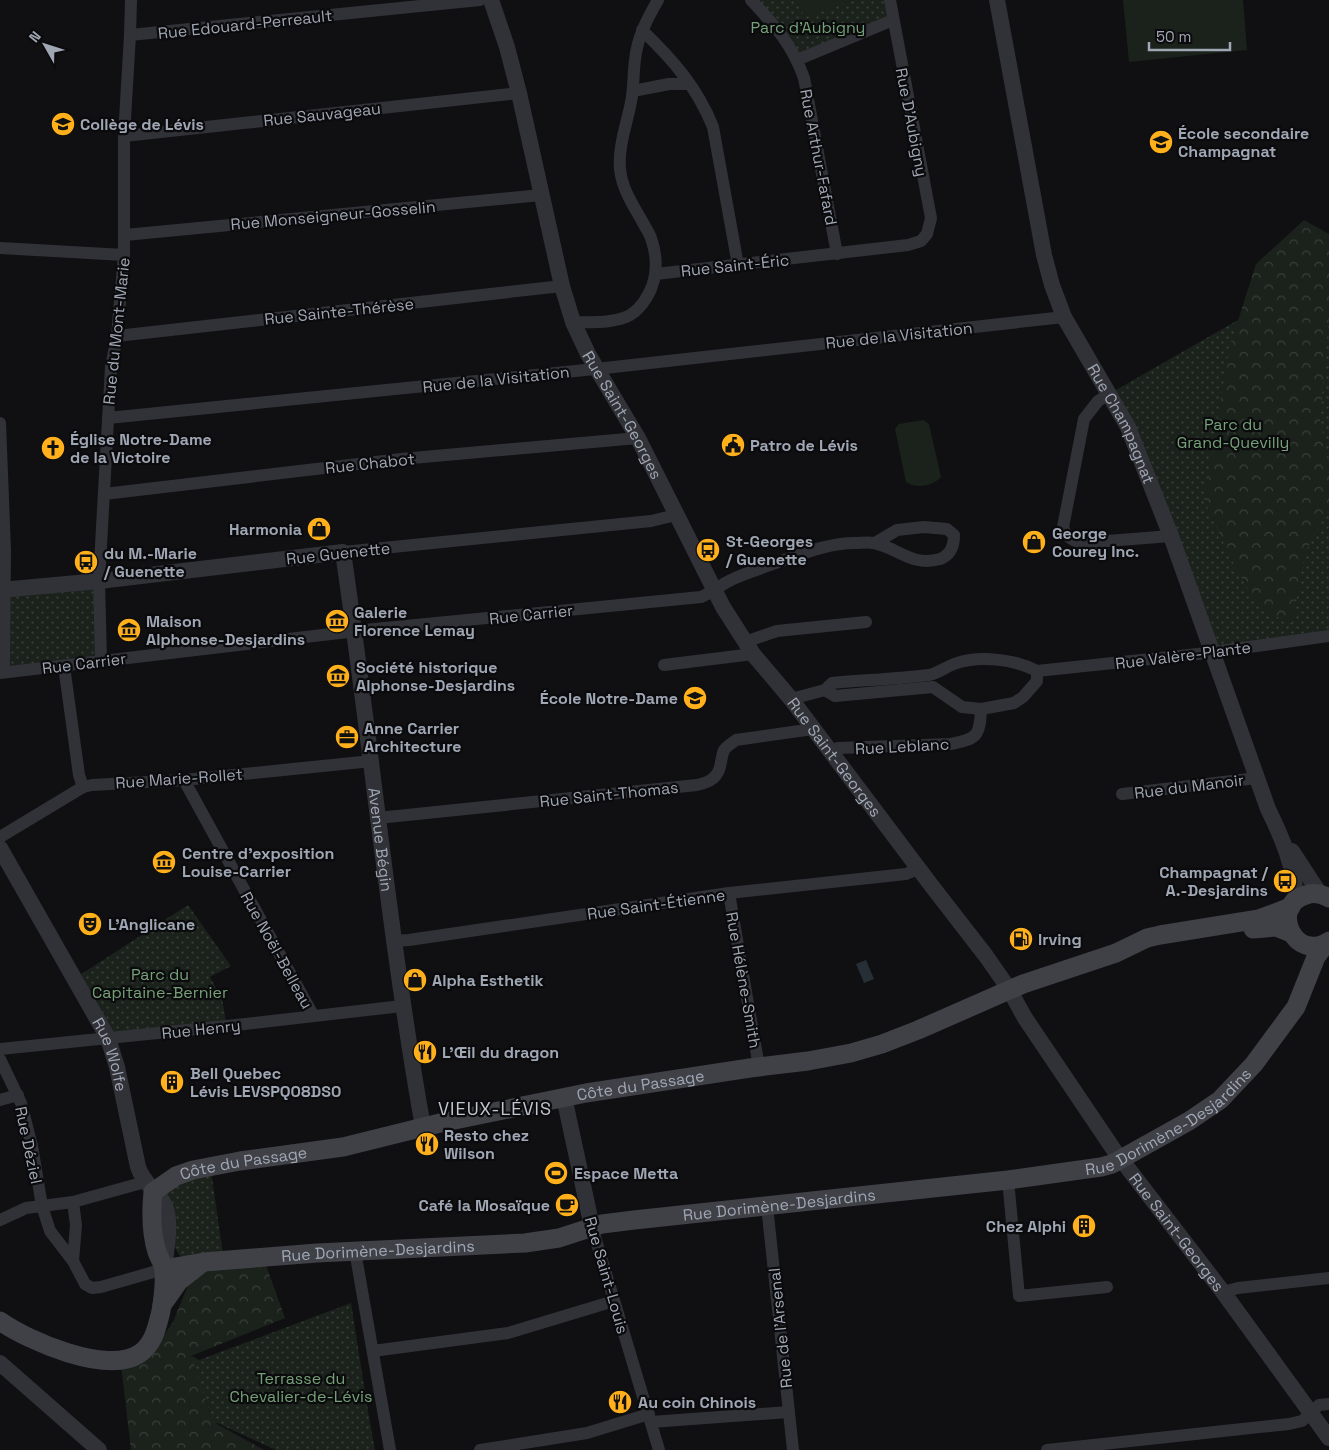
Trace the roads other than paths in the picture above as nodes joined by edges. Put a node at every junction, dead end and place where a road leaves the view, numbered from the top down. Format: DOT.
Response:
graph roads {
  1 [pos="131,0"];
  2 [pos="480,0"];
  3 [pos="491,0"];
  4 [pos="658,0"];
  5 [pos="751,0"];
  6 [pos="890,0"];
  7 [pos="997,0"];
  8 [pos="893,20"];
  9 [pos="642,30"];
  10 [pos="130,35"];
  11 [pos="797,60"];
  12 [pos="689,84"];
  13 [pos="633,91"];
  14 [pos="519,93"];
  15 [pos="124,136"];
  16 [pos="541,195"];
  17 [pos="125,235"];
  18 [pos="921,241"];
  19 [pos="0,248"];
  20 [pos="837,254"];
  21 [pos="124,255"];
  22 [pos="738,265"];
  23 [pos="656,274"];
  24 [pos="562,286"];
  25 [pos="1064,317"];
  26 [pos="573,322"];
  27 [pos="117,336"];
  28 [pos="598,369"];
  29 [pos="1109,394"];
  30 [pos="108,418"];
  31 [pos="0,430"];
  32 [pos="638,438"];
  33 [pos="104,494"];
  34 [pos="2,506"];
  35 [pos="676,514"];
  36 [pos="1171,536"];
  37 [pos="875,544"];
  38 [pos="343,552"];
  39 [pos="99,581"];
  40 [pos="2,590"];
  41 [pos="715,590"];
  42 [pos="866,622"];
  43 [pos="355,632"];
  44 [pos="1329,636"];
  45 [pos="749,648"];
  46 [pos="1212,653"];
  47 [pos="101,662"];
  48 [pos="664,665"];
  49 [pos="64,666"];
  50 [pos="1037,671"];
  51 [pos="2,673"];
  52 [pos="932,680"];
  53 [pos="791,699"];
  54 [pos="981,709"];
  55 [pos="813,729"];
  56 [pos="829,751"];
  57 [pos="372,761"];
  58 [pos="1257,778"];
  59 [pos="184,780"];
  60 [pos="83,787"];
  61 [pos="1122,794"];
  62 [pos="378,818"];
  63 [pos="0,837"];
  64 [pos="1283,840"];
  65 [pos="0,848"];
  66 [pos="918,869"];
  67 [pos="729,893"];
  68 [pos="1324,896"];
  69 [pos="1294,903"];
  70 [pos="1291,933"];
  71 [pos="393,941"];
  72 [pos="1328,942"];
  73 [pos="1116,953"];
  74 [pos="1009,990"];
  75 [pos="402,1006"];
  76 [pos="313,1016"];
  77 [pos="108,1038"];
  78 [pos="0,1049"];
  79 [pos="0,1059"];
  80 [pos="759,1066"];
  81 [pos="18,1095"];
  82 [pos="564,1097"];
  83 [pos="0,1100"];
  84 [pos="423,1127"];
  85 [pos="1121,1159"];
  86 [pos="1008,1180"];
  87 [pos="149,1187"];
  88 [pos="72,1202"];
  89 [pos="42,1206"];
  90 [pos="767,1206"];
  91 [pos="1,1219"];
  92 [pos="592,1227"];
  93 [pos="355,1251"];
  94 [pos="73,1261"];
  95 [pos="204,1262"];
  96 [pos="164,1269"];
  97 [pos="1329,1278"];
  98 [pos="1107,1287"];
  99 [pos="1223,1292"];
  100 [pos="614,1301"];
  101 [pos="162,1305"];
  102 [pos="0,1321"];
  103 [pos="372,1351"];
  104 [pos="0,1363"];
  105 [pos="1329,1404"];
  106 [pos="789,1412"];
  107 [pos="1311,1412"];
  108 [pos="650,1418"];
  109 [pos="1329,1438"];
  110 [pos="99,1450"];
  111 [pos="390,1450"];
  112 [pos="480,1450"];
  113 [pos="659,1450"];
  114 [pos="793,1450"];
  115 [pos="1047,1450"];
  1 -- 10 [label="street, Rue du Mont-Marie"];
  2 -- 10 [label="street, Rue Edouard-Perreault"];
  3 -- 14 [label="street, Rue Saint-Georges"];
  4 -- 9 [label="street"];
  5 -- 11 [label="street, Rue Arthur-Fafard"];
  6 -- 8 [label="street, Rue D'Aubigny"];
  7 -- 25 [label="street, Rue Champagnat"];
  8 -- 11 [label="street"];
  8 -- 18 [label="street, Rue D'Aubigny"];
  9 -- 12 [label="street"];
  9 -- 13 [label="street"];
  10 -- 15 [label="street, Rue du Mont-Marie"];
  11 -- 20 [label="street, Rue Arthur-Fafard"];
  12 -- 13 [label="street"];
  12 -- 22 [label="street"];
  13 -- 23 [label="street"];
  14 -- 15 [label="street, Rue Sauvageau"];
  14 -- 16 [label="street, Rue Saint-Georges"];
  15 -- 17 [label="street, Rue du Mont-Marie"];
  16 -- 17 [label="street, Rue Monseigneur-Gosselin"];
  16 -- 24 [label="street, Rue Saint-Georges"];
  17 -- 21 [label="street, Rue du Mont-Marie"];
  18 -- 20 [label="street, Rue Saint-Éric"];
  19 -- 21 [label="street"];
  20 -- 22 [label="street, Rue Saint-Éric"];
  21 -- 27 [label="street, Rue du Mont-Marie"];
  22 -- 23 [label="street, Rue Saint-Éric"];
  23 -- 26 [label="street"];
  24 -- 26 [label="street, Rue Saint-Georges"];
  24 -- 27 [label="street, Rue Sainte-Thérèse"];
  25 -- 28 [label="street, Rue de la Visitation"];
  25 -- 29 [label="street, Rue Champagnat"];
  26 -- 28 [label="street, Rue Saint-Georges"];
  27 -- 30 [label="street, Rue du Mont-Marie"];
  28 -- 30 [label="street, Rue de la Visitation"];
  28 -- 32 [label="street, Rue Saint-Georges"];
  29 -- 36 [label="street, Rue Champagnat"];
  29 -- 36 [label="street"];
  30 -- 33 [label="street, Rue du Mont-Marie"];
  31 -- 34 [label="street"];
  32 -- 33 [label="street, Rue Chabot"];
  32 -- 35 [label="street, Rue Saint-Georges"];
  33 -- 39 [label="street, Rue du Mont-Marie"];
  34 -- 40 [label="street"];
  35 -- 38 [label="street, Rue Guenette"];
  35 -- 41 [label="street, Rue Saint-Georges"];
  36 -- 46 [label="street, Rue Champagnat"];
  37 -- 37 [label="street, Rue Carrier"];
  37 -- 41 [label="street, Rue Carrier"];
  38 -- 39 [label="street, Rue Guenette"];
  38 -- 43 [label="street, Avenue Bégin"];
  39 -- 40 [label="street, Rue Guenette"];
  39 -- 47 [label="street, Rue du Mont-Marie"];
  40 -- 51 [label="street"];
  41 -- 43 [label="street, Rue Carrier"];
  41 -- 45 [label="street, Rue Saint-Georges"];
  42 -- 45 [label="street"];
  43 -- 47 [label="street, Rue Carrier"];
  43 -- 57 [label="street, Avenue Bégin"];
  44 -- 46 [label="street, Rue Valère-Plante"];
  45 -- 48 [label="street"];
  45 -- 53 [label="street, Rue Saint-Georges"];
  46 -- 50 [label="street, Rue Valère-Plante"];
  46 -- 58 [label="street, Rue Champagnat"];
  47 -- 49 [label="street, Rue Carrier"];
  49 -- 51 [label="street, Rue Carrier"];
  49 -- 60 [label="street"];
  50 -- 52 [label="street, Rue Valère-Plante"];
  50 -- 54 [label="street"];
  52 -- 53 [label="street, Rue Valère-Plante"];
  52 -- 54 [label="street"];
  53 -- 55 [label="street, Rue Saint-Georges"];
  54 -- 56 [label="street, Rue Leblanc"];
  55 -- 56 [label="street, Rue Saint-Georges"];
  55 -- 62 [label="street, Rue Saint-Thomas"];
  56 -- 66 [label="street, Rue Saint-Georges"];
  57 -- 59 [label="street, Rue Marie-Rollet"];
  57 -- 62 [label="street, Avenue Bégin"];
  58 -- 61 [label="street, Rue du Manoir"];
  58 -- 64 [label="street, Rue Champagnat"];
  59 -- 60 [label="street, Rue Marie-Rollet"];
  59 -- 76 [label="street, Rue Noël-Belleau"];
  60 -- 63 [label="street, Rue Marie-Rollet"];
  62 -- 71 [label="street, Avenue Bégin"];
  64 -- 68 [label="street, Rue Champagnat"];
  64 -- 69 [label="street, Rue Champagnat"];
  65 -- 77 [label="street, Rue Wolfe"];
  66 -- 67 [label="street, Rue Saint-Étienne"];
  66 -- 74 [label="street, Rue Saint-Georges"];
  67 -- 71 [label="street, Rue Saint-Étienne"];
  67 -- 80 [label="street, Rue Hélène-Smith"];
  68 -- 69 [label="main road"];
  69 -- 70 [label="main road"];
  69 -- 73 [label="main road"];
  70 -- 72 [label="main road"];
  70 -- 73 [label="main road"];
  71 -- 75 [label="street, Avenue Bégin"];
  72 -- 85 [label="main road, Rue Dorimène-Desjardins"];
  73 -- 74 [label="main road, Côte du Passage"];
  74 -- 80 [label="main road, Côte du Passage"];
  74 -- 85 [label="street, Rue Saint-Georges"];
  75 -- 76 [label="street, Rue Henry"];
  75 -- 84 [label="street, Avenue Bégin"];
  76 -- 77 [label="street, Rue Henry"];
  77 -- 78 [label="street, Rue Henry"];
  77 -- 87 [label="street, Rue Wolfe"];
  79 -- 81 [label="street, Rue Déziel"];
  80 -- 82 [label="main road, Côte du Passage"];
  81 -- 83 [label="street"];
  81 -- 89 [label="street, Rue Déziel"];
  82 -- 84 [label="main road, Côte du Passage"];
  82 -- 92 [label="street, Rue Saint-Louis"];
  84 -- 87 [label="main road, Côte du Passage"];
  85 -- 86 [label="main road, Rue Dorimène-Desjardins"];
  85 -- 99 [label="street, Rue Saint-Georges"];
  86 -- 90 [label="main road, Rue Dorimène-Desjardins"];
  86 -- 98 [label="street"];
  87 -- 88 [label="street, Côte du Passage"];
  87 -- 96 [label="main road"];
  88 -- 89 [label="street, Côte du Passage"];
  88 -- 94 [label="street"];
  89 -- 91 [label="street, Côte du Passage"];
  89 -- 94 [label="street, Rue Déziel"];
  90 -- 92 [label="main road, Rue Dorimène-Desjardins"];
  90 -- 106 [label="street, Rue de l'Arsenal"];
  92 -- 93 [label="main road, Rue Dorimène-Desjardins"];
  92 -- 100 [label="street, Rue Saint-Louis"];
  93 -- 95 [label="main road, Rue Dorimène-Desjardins"];
  93 -- 103 [label="street"];
  94 -- 96 [label="street, Rue Déziel"];
  95 -- 96 [label="main road, Rue Dorimène-Desjardins"];
  95 -- 101 [label="main road"];
  96 -- 101 [label="main road"];
  97 -- 99 [label="street"];
  99 -- 107 [label="street, Rue Saint-Georges"];
  100 -- 103 [label="street"];
  100 -- 108 [label="street, Rue Saint-Louis"];
  101 -- 102 [label="main road"];
  103 -- 111 [label="street"];
  104 -- 110 [label="street"];
  105 -- 107 [label="street"];
  106 -- 108 [label="street"];
  106 -- 114 [label="street, Rue de l'Arsenal"];
  107 -- 109 [label="street, Rue Saint-Georges"];
  107 -- 115 [label="street"];
  108 -- 112 [label="street"];
  108 -- 113 [label="street, Rue Saint-Louis"];
}
